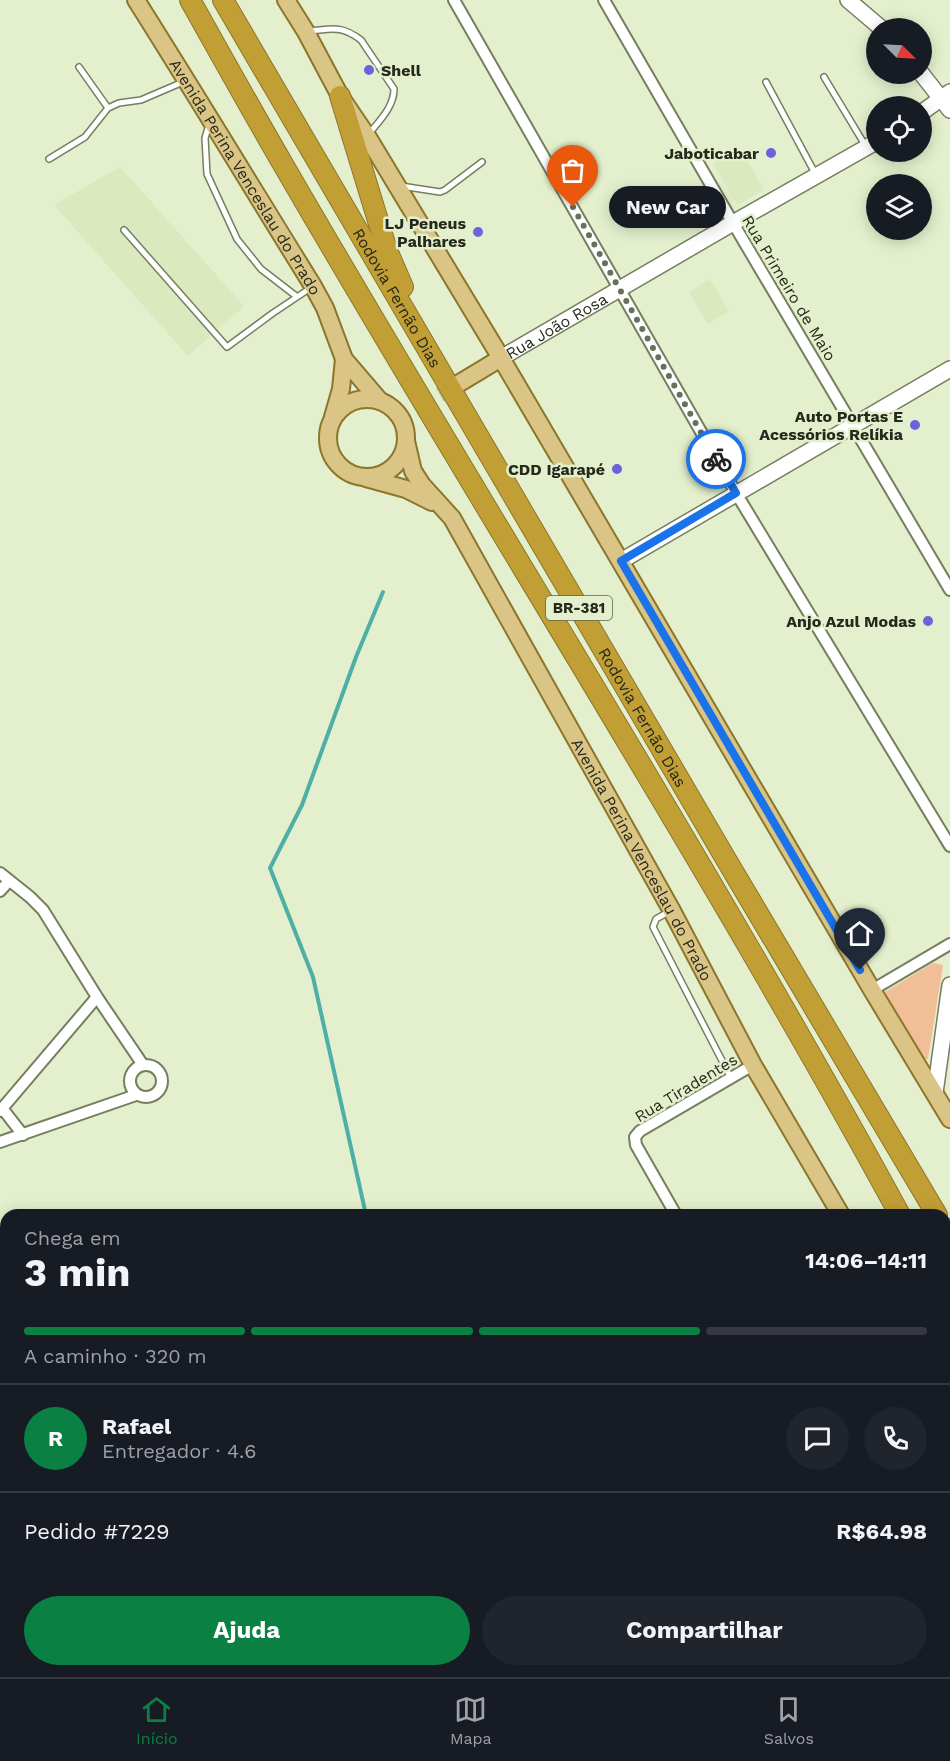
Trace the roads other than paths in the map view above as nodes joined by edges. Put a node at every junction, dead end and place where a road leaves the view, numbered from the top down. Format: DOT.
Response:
graph roads {
  1 [pos="136,0"];
  2 [pos="190,0"];
  3 [pos="223,0"];
  4 [pos="286,0"];
  5 [pos="454,0"];
  6 [pos="604,0"];
  7 [pos="848,0"];
  8 [pos="869,18"];
  9 [pos="306,32"];
  10 [pos="80,68"];
  11 [pos="824,77"];
  12 [pos="187,80"];
  13 [pos="766,82"];
  14 [pos="932,84"];
  15 [pos="340,96"];
  16 [pos="947,100"];
  17 [pos="108,108"];
  18 [pos="932,108"];
  19 [pos="210,120"];
  20 [pos="367,136"];
  21 [pos="866,136"];
  22 [pos="866,148"];
  23 [pos="49,159"];
  24 [pos="482,162"];
  25 [pos="817,177"];
  26 [pos="396,185"];
  27 [pos="733,223"];
  28 [pos="124,230"];
  29 [pos="314,286"];
  30 [pos="620,290"];
  31 [pos="297,296"];
  32 [pos="501,358"];
  33 [pos="344,359"];
  34 [pos="950,369"];
  35 [pos="441,372"];
  36 [pos="458,384"];
  37 [pos="381,401"];
  38 [pos="419,407"];
  39 [pos="401,418"];
  40 [pos="331,423"];
  41 [pos="853,425"];
  42 [pos="406,441"];
  43 [pos="366,478"];
  44 [pos="736,493"];
  45 [pos="441,506"];
  46 [pos="621,561"];
  47 [pos="950,590"];
  48 [pos="950,846"];
  49 [pos="0,873"];
  50 [pos="9,881"];
  51 [pos="0,891"];
  52 [pos="672,911"];
  53 [pos="950,944"];
  54 [pos="950,985"];
  55 [pos="872,990"];
  56 [pos="97,997"];
  57 [pos="143,1065"];
  58 [pos="753,1065"];
  59 [pos="731,1078"];
  60 [pos="935,1093"];
  61 [pos="136,1095"];
  62 [pos="1,1110"];
  63 [pos="950,1119"];
  64 [pos="23,1135"];
  65 [pos="0,1142"];
  66 [pos="673,1209"];
  67 [pos="837,1209"];
  68 [pos="897,1209"];
  69 [pos="933,1209"];
  1 -- 12 [label="main road, Avenida Perina Venceslau do Prado"];
  2 -- 68 [label="highway, Rodovia Fernão Dias / BR-381"];
  3 -- 35 [label="highway, Rodovia Fernão Dias / BR-381"];
  4 -- 9 [label="main road"];
  5 -- 30 [label="street"];
  6 -- 27 [label="street, Rua Primeiro de Maio"];
  7 -- 8 [label="main road"];
  9 -- 15 [label="main road"];
  9 -- 20 [label="lane"];
  10 -- 17 [label="lane"];
  11 -- 21 [label="lane"];
  12 -- 17 [label="lane"];
  12 -- 19 [label="main road, Avenida Perina Venceslau do Prado"];
  13 -- 25 [label="lane"];
  14 -- 16 [label="main road"];
  15 -- 20 [label="main road"];
  15 -- 35 [label="highway"];
  16 -- 18 [label="main road"];
  17 -- 23 [label="lane"];
  19 -- 29 [label="main road, Avenida Perina Venceslau do Prado"];
  19 -- 31 [label="lane"];
  20 -- 26 [label="main road"];
  22 -- 25 [label="main road, Rua João Rosa"];
  24 -- 26 [label="lane"];
  25 -- 27 [label="main road, Rua João Rosa"];
  26 -- 32 [label="main road"];
  27 -- 30 [label="main road, Rua João Rosa"];
  27 -- 41 [label="street, Rua Primeiro de Maio"];
  28 -- 31 [label="lane"];
  29 -- 31 [label="lane"];
  29 -- 33 [label="main road, Avenida Perina Venceslau do Prado"];
  30 -- 32 [label="main road, Rua João Rosa"];
  30 -- 44 [label="street"];
  32 -- 36 [label="main road, Rua João Rosa"];
  32 -- 46 [label="main road"];
  33 -- 37 [label="main road, Avenida Perina Venceslau do Prado"];
  33 -- 40 [label="main road, Avenida Perina Venceslau do Prado"];
  34 -- 41 [label="main road"];
  35 -- 69 [label="highway, Rodovia Fernão Dias / BR-381"];
  37 -- 39 [label="main road"];
  37 -- 40 [label="main road"];
  38 -- 39 [label="main road"];
  39 -- 42 [label="main road"];
  40 -- 43 [label="main road"];
  41 -- 44 [label="main road"];
  41 -- 47 [label="street, Rua Primeiro de Maio"];
  42 -- 43 [label="main road"];
  42 -- 45 [label="main road, Avenida Perina Venceslau do Prado"];
  43 -- 45 [label="main road, Avenida Perina Venceslau do Prado"];
  44 -- 46 [label="main road"];
  44 -- 48 [label="street"];
  45 -- 52 [label="main road, Avenida Perina Venceslau do Prado"];
  46 -- 55 [label="main road"];
  49 -- 50 [label="street"];
  50 -- 51 [label="street"];
  50 -- 56 [label="street"];
  52 -- 58 [label="main road, Avenida Perina Venceslau do Prado"];
  52 -- 59 [label="lane"];
  53 -- 55 [label="street"];
  54 -- 60 [label="main road"];
  55 -- 60 [label="main road"];
  56 -- 57 [label="street"];
  56 -- 62 [label="street"];
  57 -- 61 [label="street"];
  57 -- 61 [label="street"];
  58 -- 59 [label="street, Rua Tiradentes"];
  58 -- 67 [label="main road, Avenida Perina Venceslau do Prado"];
  59 -- 66 [label="street, Rua Tiradentes"];
  60 -- 63 [label="main road"];
  61 -- 64 [label="street"];
  62 -- 64 [label="street"];
  64 -- 65 [label="street"];
}
